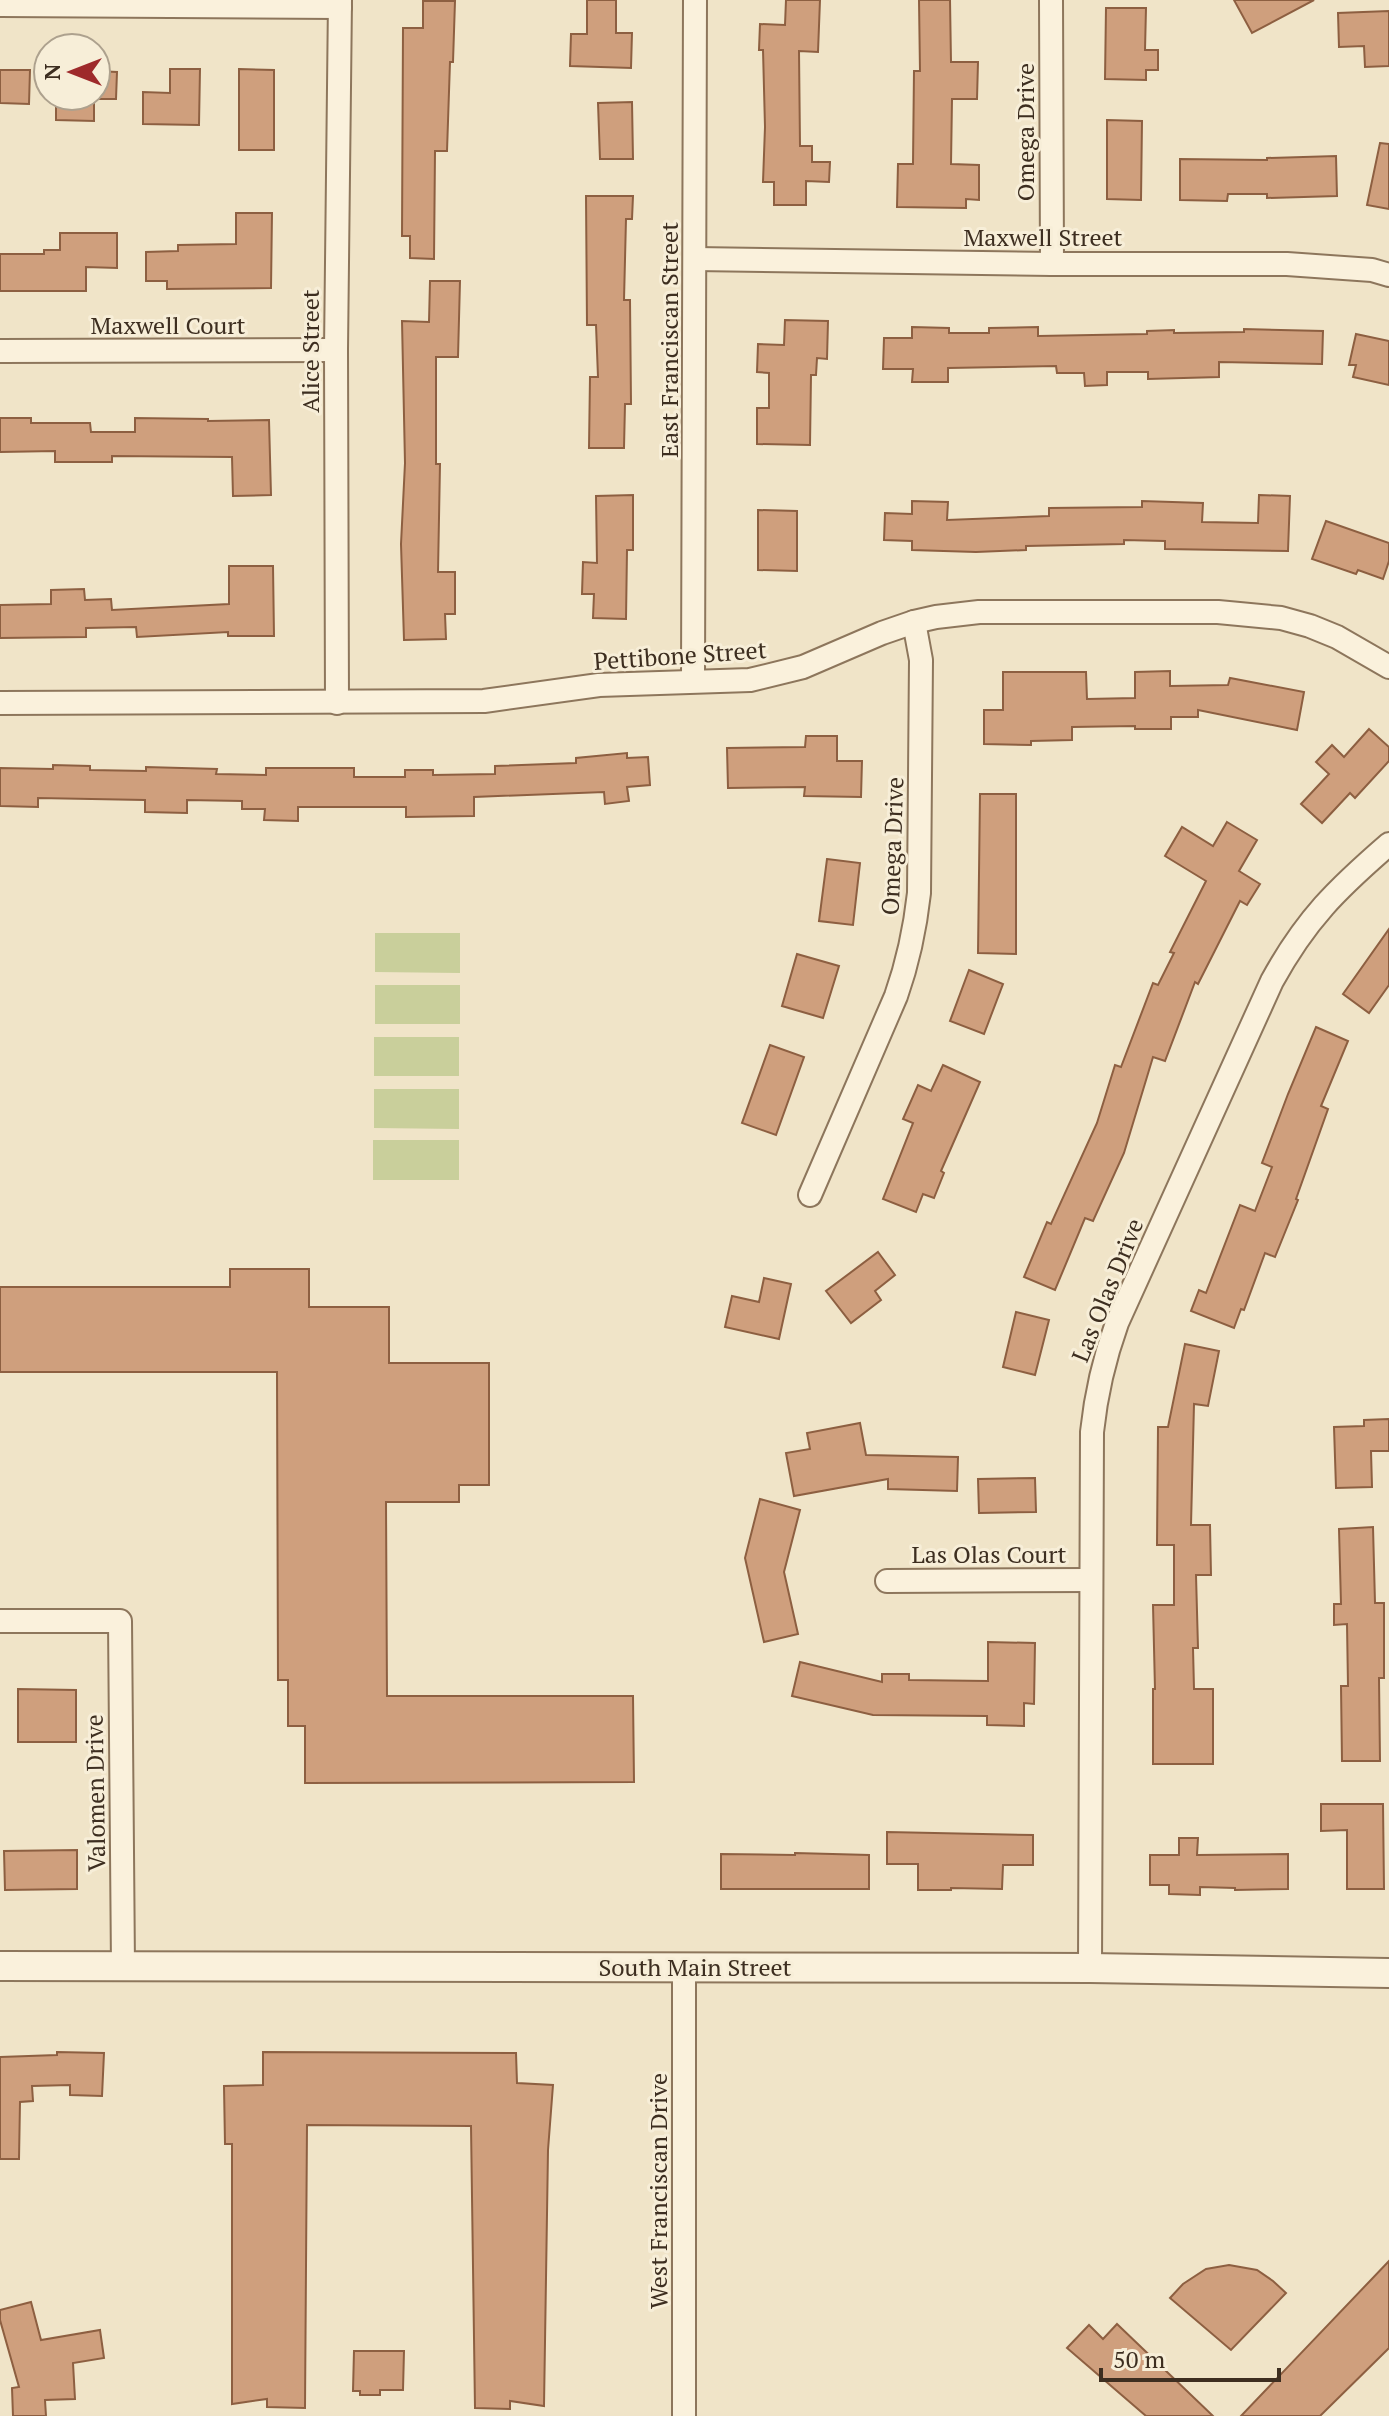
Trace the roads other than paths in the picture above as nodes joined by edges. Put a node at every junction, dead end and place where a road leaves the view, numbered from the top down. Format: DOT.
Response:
graph roads {
  1 [pos="695,0"];
  2 [pos="1051,0"];
  3 [pos="340,3"];
  4 [pos="0,5"];
  5 [pos="695,259"];
  6 [pos="1052,264"];
  7 [pos="1389,275"];
  8 [pos="336,350"];
  9 [pos="0,351"];
  10 [pos="914,622"];
  11 [pos="1389,667"];
  12 [pos="693,681"];
  13 [pos="0,703"];
  14 [pos="337,703"];
  15 [pos="1389,844"];
  16 [pos="810,1195"];
  17 [pos="1091,1580"];
  18 [pos="887,1581"];
  19 [pos="0,1621"];
  20 [pos="0,1966"];
  21 [pos="123,1966"];
  22 [pos="684,1967"];
  23 [pos="1090,1968"];
  24 [pos="1389,1973"];
  25 [pos="684,2416"];
  1 -- 5 [label="street, East Franciscan Street"];
  2 -- 6 [label="street, Omega Drive"];
  3 -- 4 [label="street"];
  3 -- 8 [label="street, Alice Street"];
  5 -- 6 [label="street, Maxwell Street"];
  5 -- 12 [label="street, East Franciscan Street"];
  6 -- 7 [label="street, Maxwell Street"];
  8 -- 9 [label="street, Maxwell Court"];
  8 -- 14 [label="street, Alice Street"];
  10 -- 11 [label="street, Pettibone Street"];
  10 -- 12 [label="street, Pettibone Street"];
  10 -- 16 [label="street, Omega Drive"];
  12 -- 14 [label="street, Pettibone Street"];
  13 -- 14 [label="street, Pettibone Street"];
  15 -- 17 [label="street, Las Olas Drive"];
  17 -- 18 [label="street, Las Olas Court"];
  17 -- 23 [label="street, Las Olas Drive"];
  19 -- 21 [label="street, Valomen Drive"];
  20 -- 21 [label="street, South Main Street"];
  21 -- 22 [label="street, South Main Street"];
  22 -- 23 [label="street, South Main Street"];
  22 -- 25 [label="street, West Franciscan Drive"];
  23 -- 24 [label="street, South Main Street"];
}
